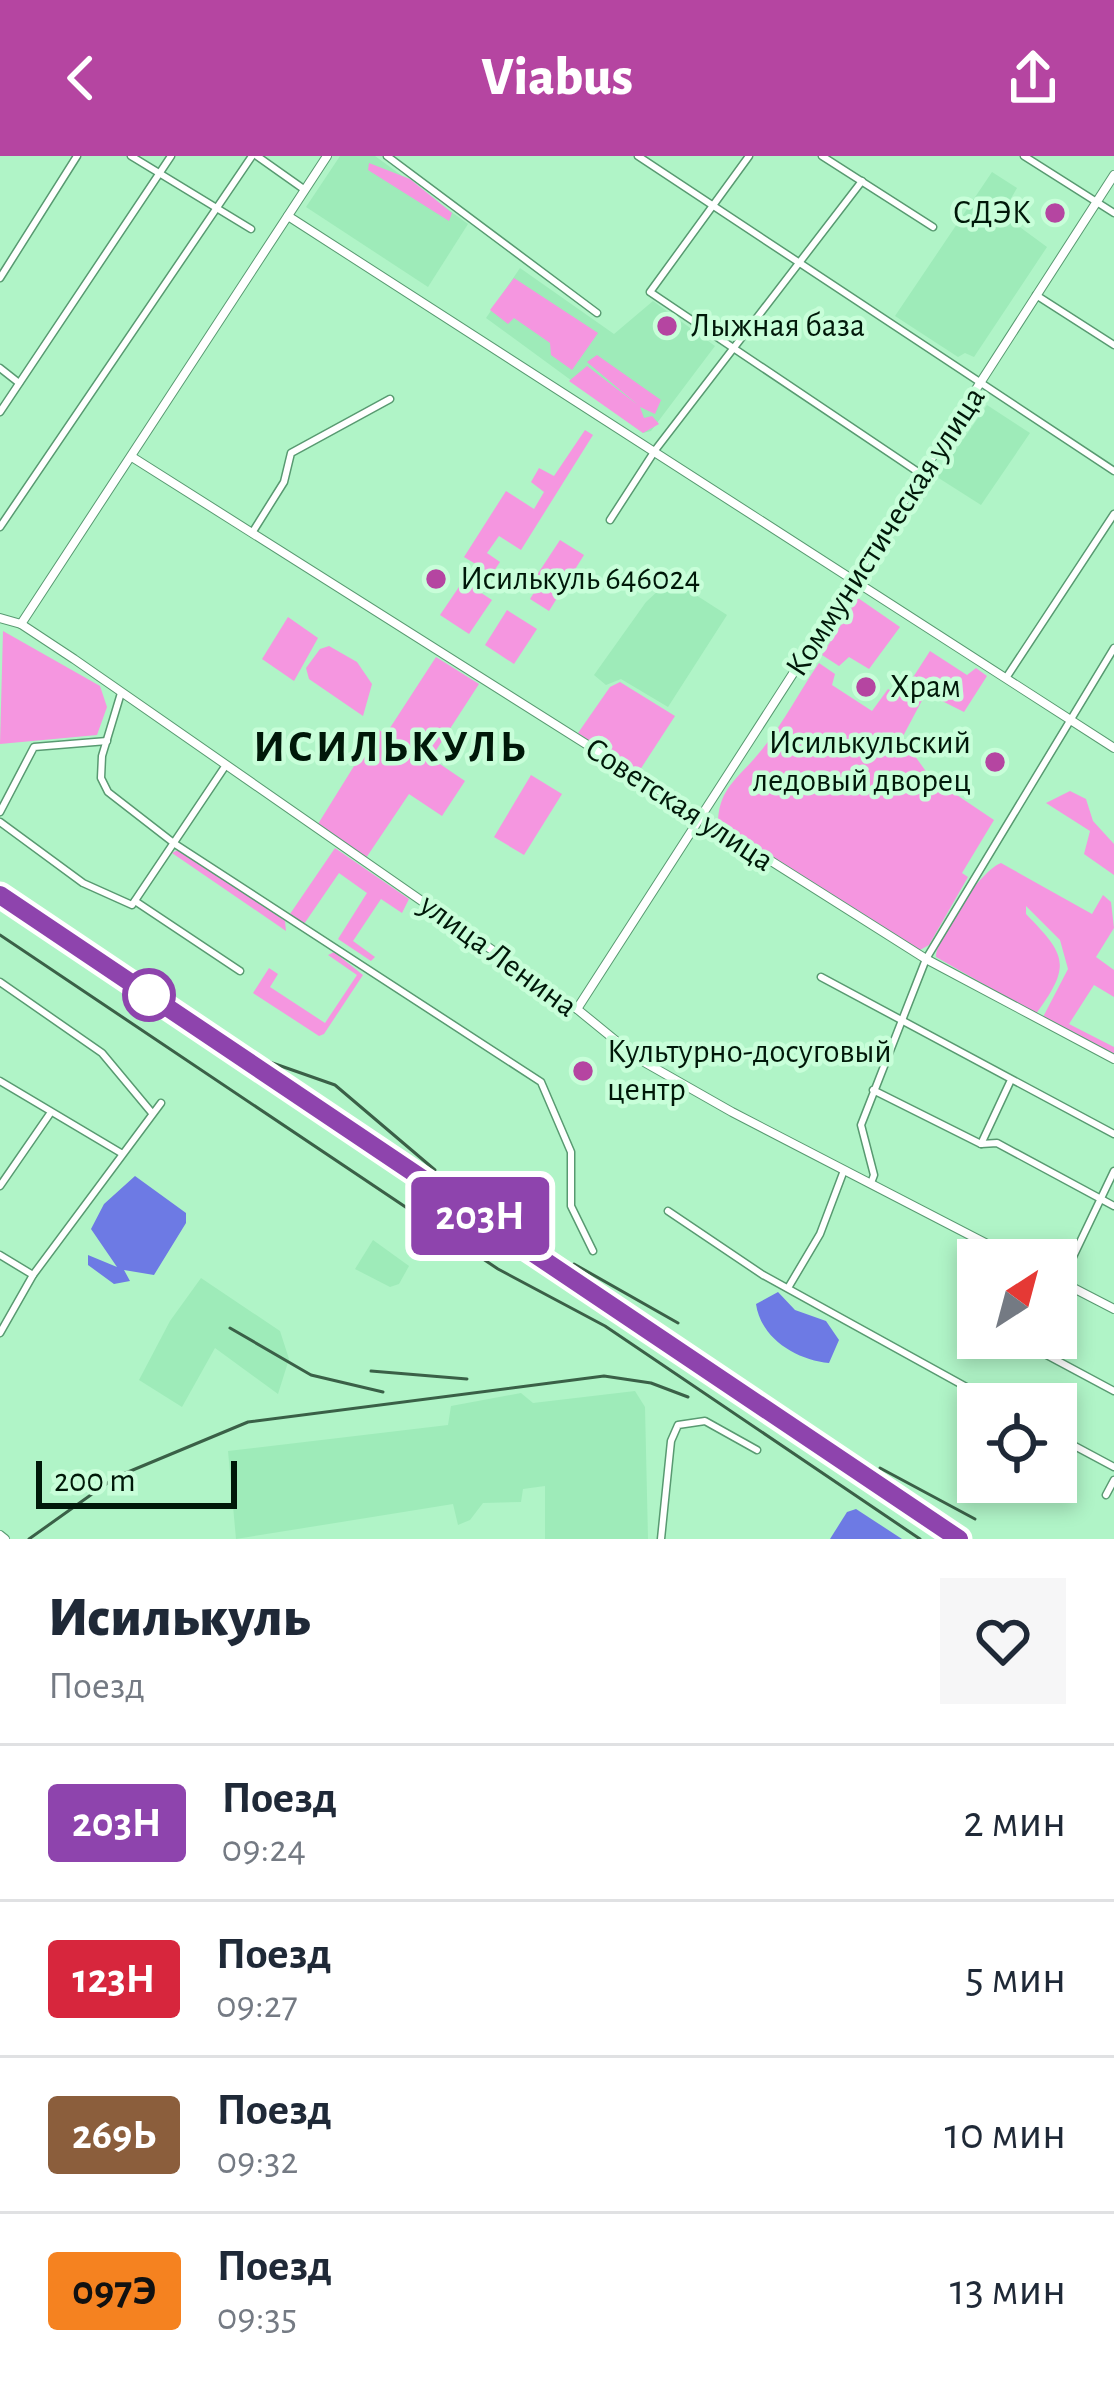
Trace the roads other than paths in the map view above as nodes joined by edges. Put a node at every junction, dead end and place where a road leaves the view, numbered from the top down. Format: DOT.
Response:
graph roads {
  1 [pos="77,156"];
  2 [pos="131,156"];
  3 [pos="171,156"];
  4 [pos="254,156"];
  5 [pos="327,156"];
  6 [pos="387,156"];
  7 [pos="638,156"];
  8 [pos="749,156"];
  9 [pos="822,156"];
  10 [pos="1024,156"];
  11 [pos="160,173"];
  12 [pos="1114,175"];
  13 [pos="862,181"];
  14 [pos="305,190"];
  15 [pos="1097,202"];
  16 [pos="712,206"];
  17 [pos="217,208"];
  18 [pos="1114,213"];
  19 [pos="288,215"];
  20 [pos="933,227"];
  21 [pos="250,229"];
  22 [pos="798,263"];
  23 [pos="0,278"];
  24 [pos="1036,295"];
  25 [pos="597,313"];
  26 [pos="1114,345"];
  27 [pos="732,349"];
  28 [pos="0,368"];
  29 [pos="19,383"];
  30 [pos="981,384"];
  31 [pos="390,399"];
  32 [pos="0,412"];
  33 [pos="656,448"];
  34 [pos="132,457"];
  35 [pos="1114,471"];
  36 [pos="921,473"];
  37 [pos="1114,514"];
  38 [pos="610,520"];
  39 [pos="0,527"];
  40 [pos="252,533"];
  41 [pos="857,578"];
  42 [pos="0,618"];
  43 [pos="21,624"];
  44 [pos="1114,648"];
  45 [pos="1006,678"];
  46 [pos="121,693"];
  47 [pos="1070,720"];
  48 [pos="106,740"];
  49 [pos="1114,748"];
  50 [pos="226,765"];
  51 [pos="0,812"];
  52 [pos="699,819"];
  53 [pos="0,822"];
  54 [pos="174,843"];
  55 [pos="134,903"];
  56 [pos="926,959"];
  57 [pos="240,971"];
  58 [pos="821,977"];
  59 [pos="0,982"];
  60 [pos="577,1009"];
  61 [pos="899,1022"];
  62 [pos="1114,1059"];
  63 [pos="0,1081"];
  64 [pos="1010,1082"];
  65 [pos="873,1090"];
  66 [pos="161,1103"];
  67 [pos="152,1113"];
  68 [pos="49,1115"];
  69 [pos="1114,1134"];
  70 [pos="981,1144"];
  71 [pos="121,1153"];
  72 [pos="1114,1171"];
  73 [pos="843,1172"];
  74 [pos="0,1186"];
  75 [pos="870,1186"];
  76 [pos="1100,1199"];
  77 [pos="1114,1206"];
  78 [pos="668,1211"];
  79 [pos="976,1239"];
  80 [pos="1077,1244"];
  81 [pos="593,1251"];
  82 [pos="0,1256"];
  83 [pos="33,1276"];
  84 [pos="787,1289"];
  85 [pos="1077,1289"];
  86 [pos="1114,1309"];
  87 [pos="0,1333"];
  88 [pos="1055,1359"];
  89 [pos="959,1383"];
  90 [pos="1114,1390"];
  91 [pos="1077,1447"];
  92 [pos="757,1450"];
  93 [pos="1114,1467"];
  94 [pos="1114,1480"];
  95 [pos="1106,1495"];
  96 [pos="661,1539"];
  1 -- 23 [label="street"];
  2 -- 11 [label="street"];
  3 -- 11 [label="street"];
  4 -- 14 [label="street"];
  4 -- 17 [label="street"];
  5 -- 14 [label="street"];
  6 -- 25 [label="street"];
  7 -- 16 [label="street"];
  8 -- 16 [label="street"];
  9 -- 13 [label="street"];
  10 -- 15 [label="street"];
  11 -- 17 [label="street"];
  11 -- 29 [label="street"];
  12 -- 15 [label="street, Коммунистическая улица"];
  13 -- 20 [label="street"];
  13 -- 22 [label="street"];
  14 -- 19 [label="street"];
  15 -- 18 [label="street"];
  15 -- 24 [label="street, Коммунистическая улица"];
  16 -- 22 [label="street"];
  16 -- 27 [label="street"];
  17 -- 21 [label="street"];
  17 -- 39 [label="street"];
  19 -- 33 [label="street"];
  19 -- 34 [label="street"];
  22 -- 27 [label="street"];
  22 -- 30 [label="street"];
  24 -- 26 [label="street"];
  24 -- 30 [label="street, Коммунистическая улица"];
  27 -- 33 [label="street"];
  27 -- 36 [label="street"];
  28 -- 29 [label="street"];
  29 -- 32 [label="street"];
  30 -- 35 [label="street"];
  30 -- 36 [label="street, Коммунистическая улица"];
  31 -- 40 [label="street"];
  33 -- 38 [label="street"];
  33 -- 41 [label="street"];
  34 -- 40 [label="street, Советская улица"];
  34 -- 43 [label="street"];
  36 -- 41 [label="street, Коммунистическая улица"];
  37 -- 45 [label="street"];
  40 -- 52 [label="street, Советская улица"];
  41 -- 45 [label="street"];
  41 -- 52 [label="street, Коммунистическая улица"];
  42 -- 43 [label="street, улица Ленина"];
  43 -- 46 [label="street, улица Ленина"];
  44 -- 47 [label="street"];
  45 -- 47 [label="street"];
  46 -- 48 [label="street"];
  46 -- 50 [label="street, улица Ленина"];
  47 -- 49 [label="street"];
  47 -- 56 [label="street"];
  48 -- 51 [label="street"];
  48 -- 54 [label="street"];
  50 -- 54 [label="street"];
  50 -- 60 [label="street, улица Ленина"];
  52 -- 56 [label="street, Советская улица"];
  52 -- 60 [label="street, Коммунистическая улица"];
  53 -- 55 [label="street"];
  54 -- 55 [label="street"];
  54 -- 81 [label="street"];
  55 -- 57 [label="street"];
  56 -- 61 [label="street"];
  56 -- 62 [label="street, Советская улица"];
  58 -- 61 [label="street"];
  59 -- 67 [label="street"];
  60 -- 73 [label="street, улица Ленина"];
  61 -- 64 [label="street"];
  61 -- 65 [label="street"];
  63 -- 68 [label="street"];
  64 -- 69 [label="street"];
  64 -- 70 [label="street"];
  65 -- 70 [label="street"];
  65 -- 75 [label="street"];
  66 -- 67 [label="street"];
  67 -- 71 [label="street"];
  68 -- 71 [label="street"];
  68 -- 74 [label="street"];
  70 -- 76 [label="street"];
  71 -- 83 [label="street"];
  72 -- 76 [label="street"];
  73 -- 75 [label="street, улица Ленина"];
  73 -- 84 [label="street"];
  75 -- 79 [label="street, улица Ленина"];
  76 -- 77 [label="street"];
  76 -- 80 [label="street"];
  78 -- 84 [label="street"];
  82 -- 83 [label="street"];
  83 -- 87 [label="street"];
  84 -- 89 [label="street"];
  85 -- 86 [label="street"];
  88 -- 90 [label="street"];
  91 -- 93 [label="street"];
  92 -- 96 [label="street"];
  94 -- 95 [label="street"];
}
